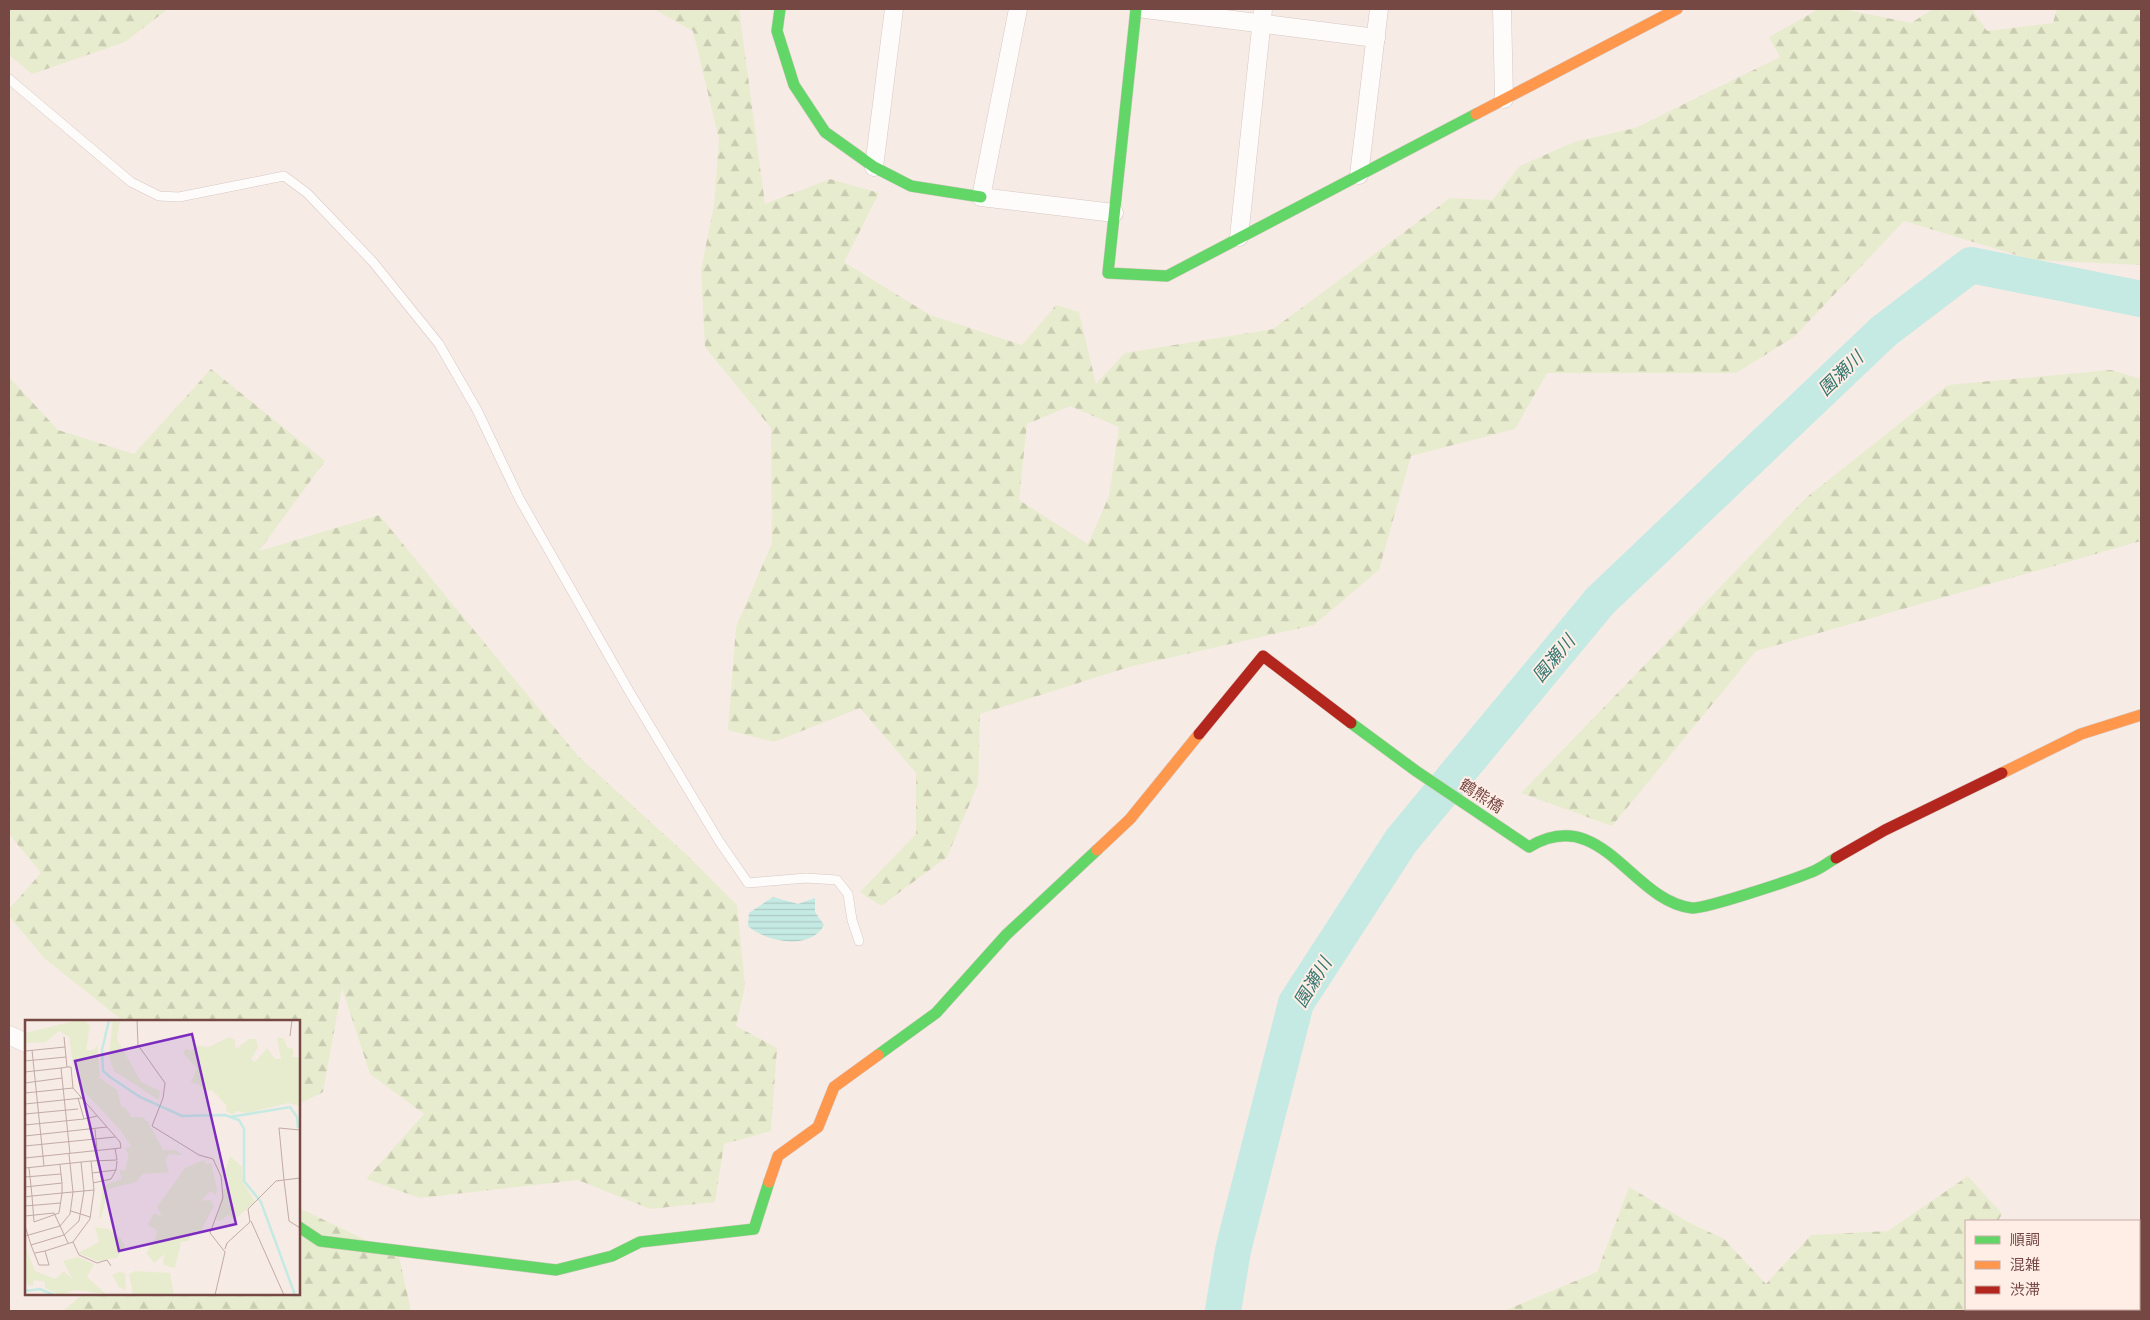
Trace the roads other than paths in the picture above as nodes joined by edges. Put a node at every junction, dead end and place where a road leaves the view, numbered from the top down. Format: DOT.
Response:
graph roads {
  1 [pos="780,9"];
  2 [pos="894,9"];
  3 [pos="1018,9"];
  4 [pos="1136,9"];
  5 [pos="1145,9"];
  6 [pos="1379,9"];
  7 [pos="1502,9"];
  8 [pos="1677,9"];
  9 [pos="1262,16"];
  10 [pos="1376,38"];
  11 [pos="9,79"];
  12 [pos="1504,99"];
  13 [pos="874,167"];
  14 [pos="1359,175"];
  15 [pos="981,197"];
  16 [pos="1114,213"];
  17 [pos="1239,238"];
  18 [pos="2141,715"];
  19 [pos="860,941"];
  20 [pos="9,1035"];
  21 [pos="25,1043"];
  22 [pos="300,1228"];
  1 -- 13 [label="street"];
  2 -- 13 [label="street"];
  3 -- 15 [label="street"];
  4 -- 16 [label="street"];
  5 -- 9 [label="street"];
  6 -- 10 [label="street"];
  7 -- 12 [label="street"];
  8 -- 12 [label="street"];
  9 -- 10 [label="street"];
  9 -- 17 [label="street"];
  10 -- 14 [label="street"];
  11 -- 19 [label="lane"];
  12 -- 14 [label="street"];
  13 -- 15 [label="street"];
  14 -- 17 [label="street"];
  15 -- 16 [label="street"];
  16 -- 17 [label="street"];
  18 -- 22 [label="street, 鶴熊橋"];
  20 -- 21 [label="street"];
}
